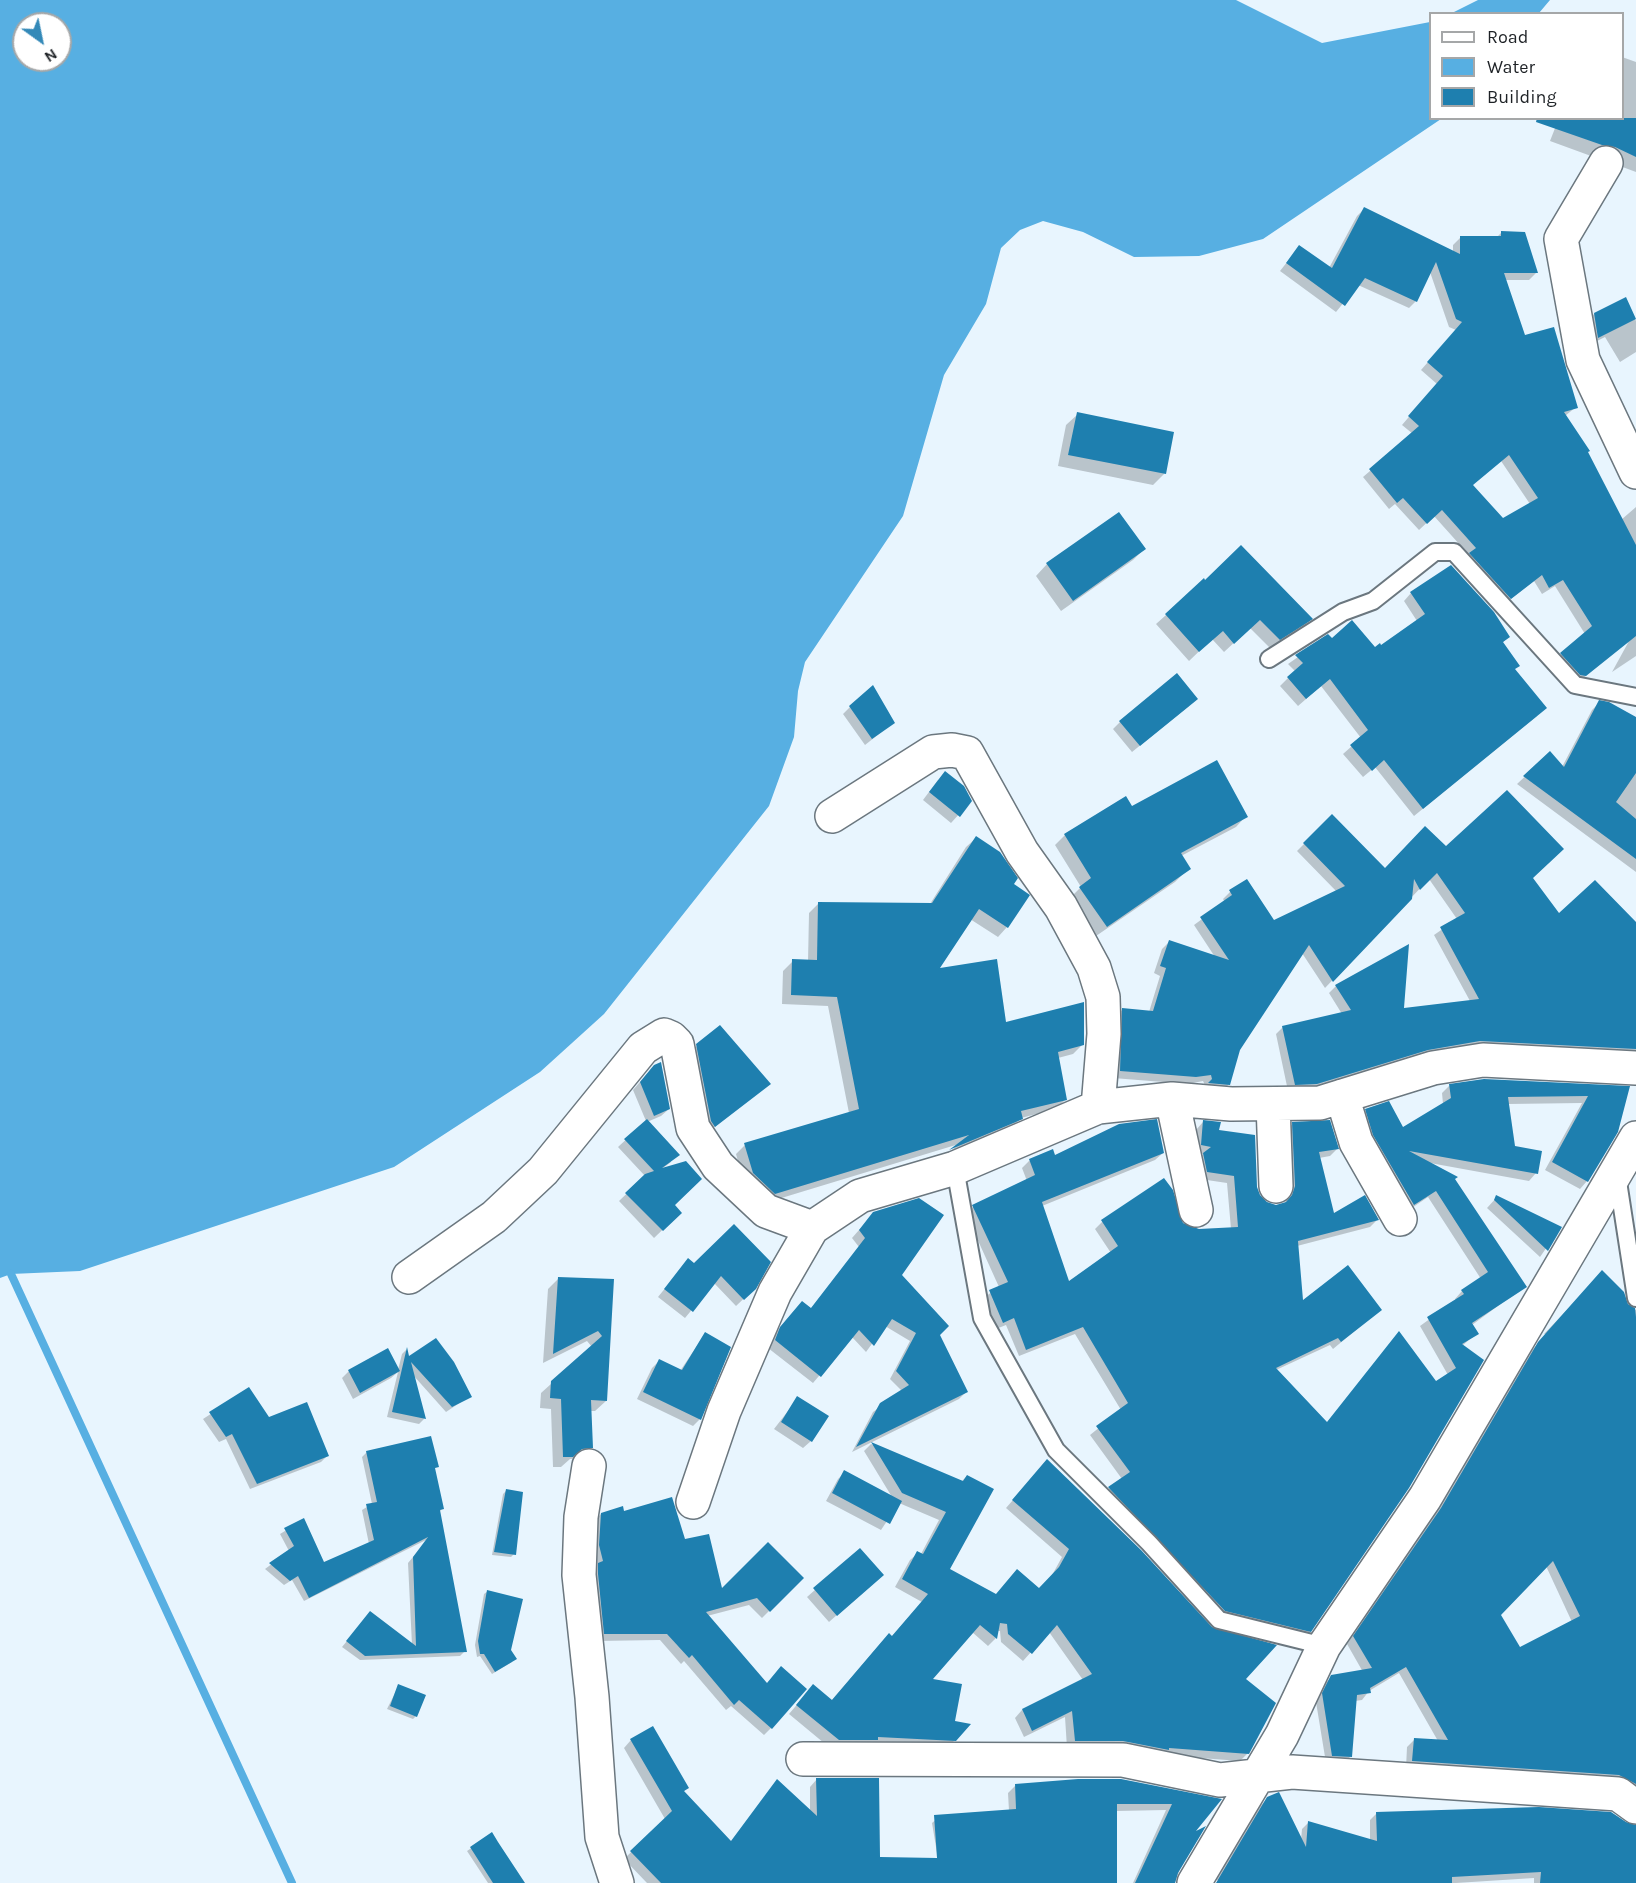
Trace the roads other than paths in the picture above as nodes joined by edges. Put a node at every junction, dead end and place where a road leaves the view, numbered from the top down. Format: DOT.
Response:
graph roads {
  1 [pos="1606,163"];
  2 [pos="1636,472"];
  3 [pos="1269,659"];
  4 [pos="1636,697"];
  5 [pos="832,816"];
  6 [pos="1636,1068"];
  7 [pos="1342,1096"];
  8 [pos="1172,1099"];
  9 [pos="1273,1104"];
  10 [pos="1098,1107"];
  11 [pos="1636,1138"];
  12 [pos="955,1168"];
  13 [pos="1616,1172"];
  14 [pos="1276,1186"];
  15 [pos="1196,1210"];
  16 [pos="1400,1219"];
  17 [pos="812,1228"];
  18 [pos="408,1276"];
  19 [pos="1636,1298"];
  20 [pos="589,1466"];
  21 [pos="693,1502"];
  22 [pos="1324,1646"];
  23 [pos="803,1760"];
  24 [pos="1260,1775"];
  25 [pos="1636,1807"];
  26 [pos="618,1883"];
  27 [pos="1194,1883"];
  1 -- 2 [label="street"];
  3 -- 4 [label="lane"];
  5 -- 10 [label="street"];
  6 -- 7 [label="street"];
  7 -- 9 [label="street"];
  7 -- 16 [label="street"];
  8 -- 9 [label="street"];
  8 -- 10 [label="street"];
  8 -- 15 [label="street"];
  9 -- 14 [label="street"];
  10 -- 12 [label="street"];
  11 -- 13 [label="street"];
  12 -- 17 [label="street"];
  12 -- 22 [label="lane"];
  13 -- 19 [label="lane"];
  13 -- 22 [label="street"];
  17 -- 18 [label="street"];
  17 -- 21 [label="street"];
  20 -- 26 [label="street"];
  22 -- 24 [label="street"];
  23 -- 24 [label="street"];
  24 -- 25 [label="street"];
  24 -- 27 [label="street"];
}
